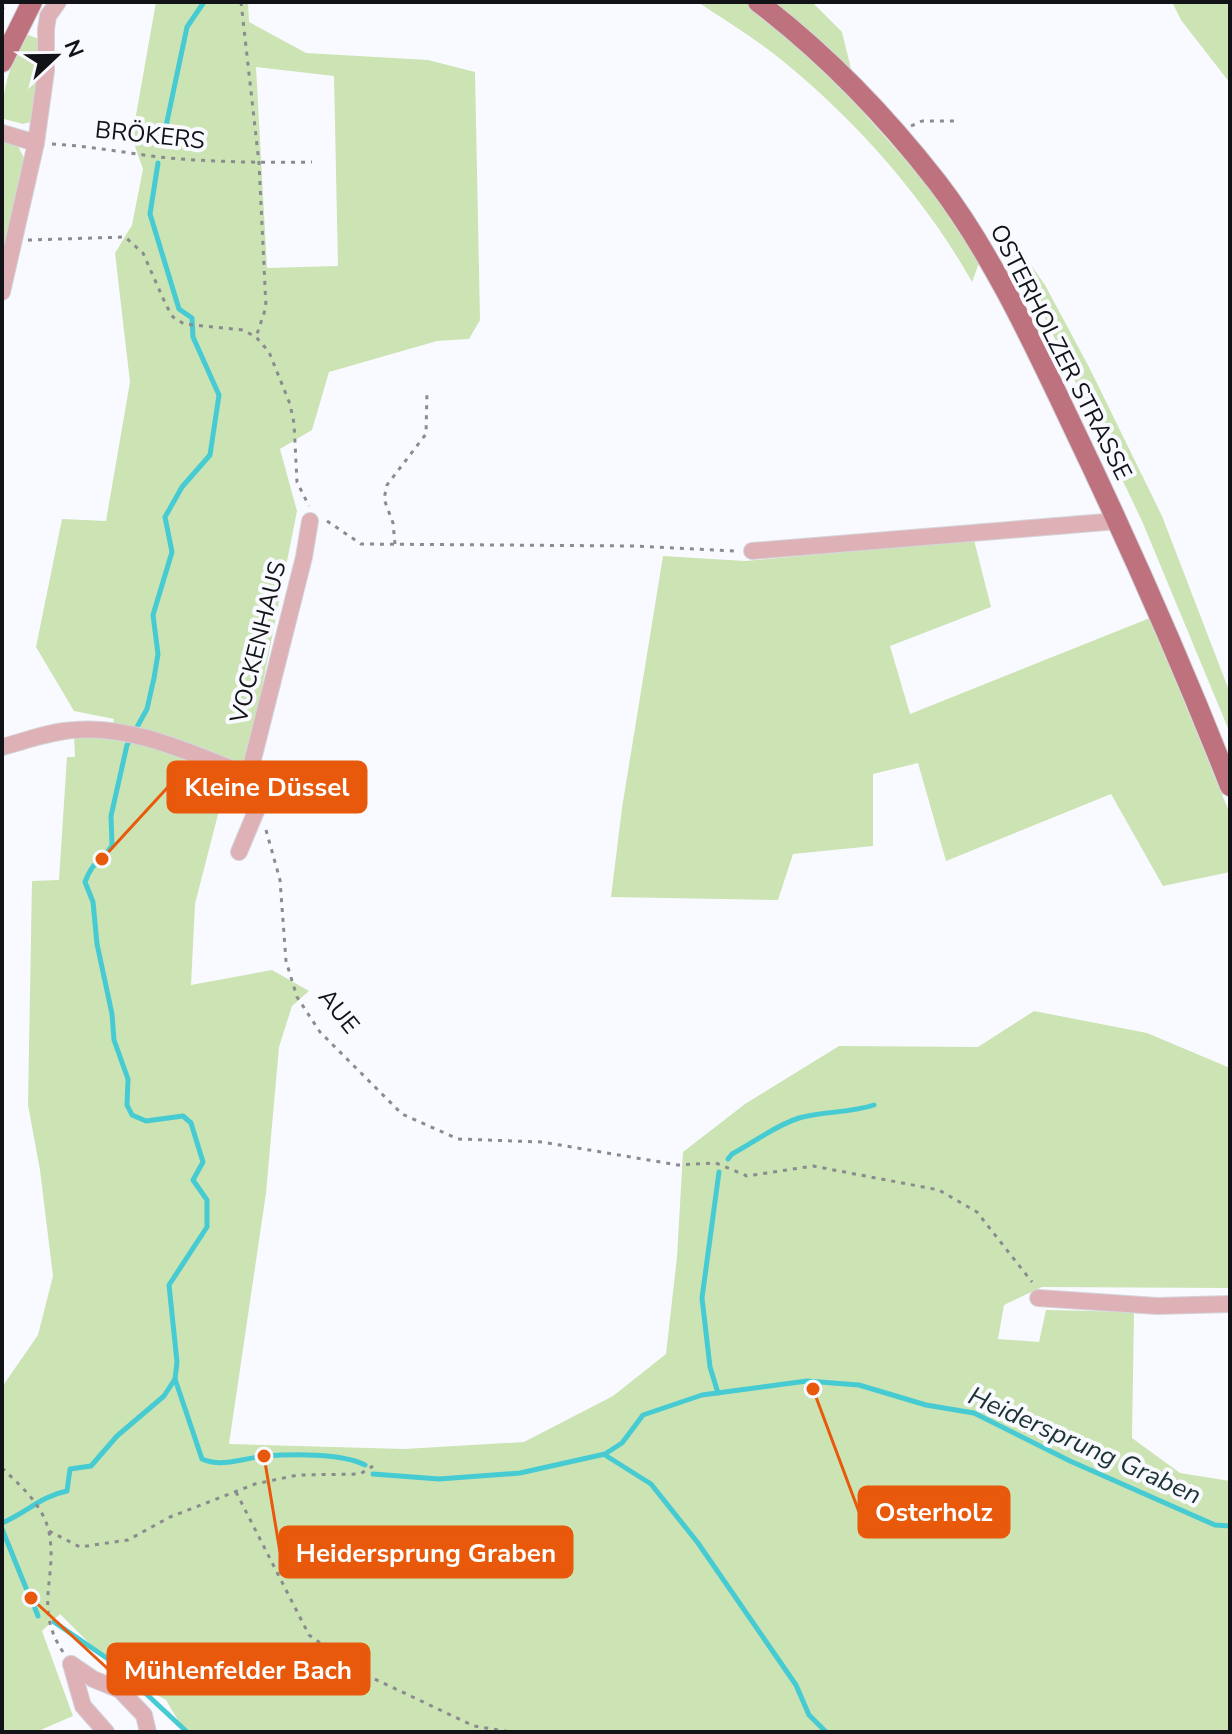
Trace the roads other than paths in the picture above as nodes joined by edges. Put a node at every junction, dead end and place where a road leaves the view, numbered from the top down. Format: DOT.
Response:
graph roads {
  1 [pos="32,2"];
  2 [pos="58,2"];
  3 [pos="758,2"];
  4 [pos="2,62"];
  5 [pos="2,133"];
  6 [pos="36,143"];
  7 [pos="2,292"];
  8 [pos="310,521"];
  9 [pos="1118,521"];
  10 [pos="752,551"];
  11 [pos="2,747"];
  12 [pos="249,775"];
  13 [pos="1230,786"];
  14 [pos="239,852"];
  15 [pos="1038,1298"];
  16 [pos="1230,1304"];
  17 [pos="106,1732"];
  18 [pos="148,1732"];
  1 -- 4 [label="main road"];
  2 -- 6 [label="street"];
  3 -- 9 [label="main road, OSTERHOLZER STRASSE"];
  5 -- 6 [label="street"];
  6 -- 7 [label="street"];
  8 -- 12 [label="street, VOCKENHAUS"];
  9 -- 10 [label="street"];
  9 -- 13 [label="main road, OSTERHOLZER STRASSE"];
  11 -- 12 [label="street"];
  12 -- 14 [label="street"];
  15 -- 16 [label="street"];
  17 -- 18 [label="street"];
}
